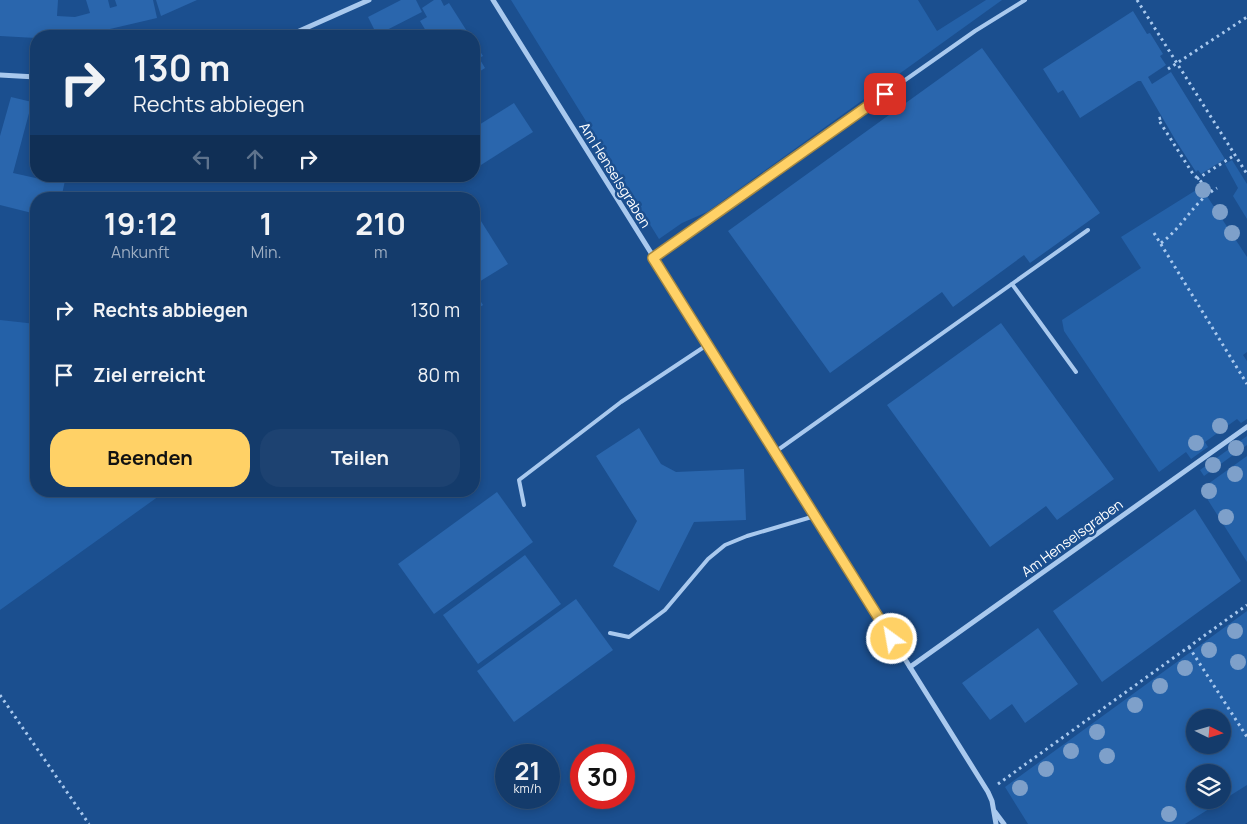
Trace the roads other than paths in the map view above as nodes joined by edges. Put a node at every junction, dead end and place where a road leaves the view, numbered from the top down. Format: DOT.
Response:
graph roads {
  1 [pos="368,0"];
  2 [pos="493,0"];
  3 [pos="1025,0"];
  4 [pos="301,30"];
  5 [pos="0,75"];
  6 [pos="30,77"];
  7 [pos="1088,230"];
  8 [pos="653,258"];
  9 [pos="1012,284"];
  10 [pos="707,345"];
  11 [pos="1076,372"];
  12 [pos="1247,427"];
  13 [pos="775,452"];
  14 [pos="524,505"];
  15 [pos="815,516"];
  16 [pos="610,633"];
  17 [pos="910,667"];
  18 [pos="994,812"];
  19 [pos="996,824"];
  20 [pos="1004,824"];
  1 -- 4 [label="street"];
  2 -- 8 [label="street, Am Henselsgraben"];
  3 -- 8 [label="lane"];
  5 -- 6 [label="street"];
  7 -- 9 [label="lane"];
  8 -- 10 [label="street, Am Henselsgraben"];
  9 -- 11 [label="lane"];
  9 -- 13 [label="lane"];
  10 -- 13 [label="street, Am Henselsgraben"];
  10 -- 14 [label="lane"];
  12 -- 17 [label="street, Am Henselsgraben"];
  13 -- 15 [label="street, Am Henselsgraben"];
  15 -- 16 [label="lane"];
  15 -- 17 [label="street, Am Henselsgraben"];
  17 -- 18 [label="street, Am Henselsgraben"];
  18 -- 19 [label="street, Am Henselsgraben"];
  18 -- 20 [label="street"];
}
